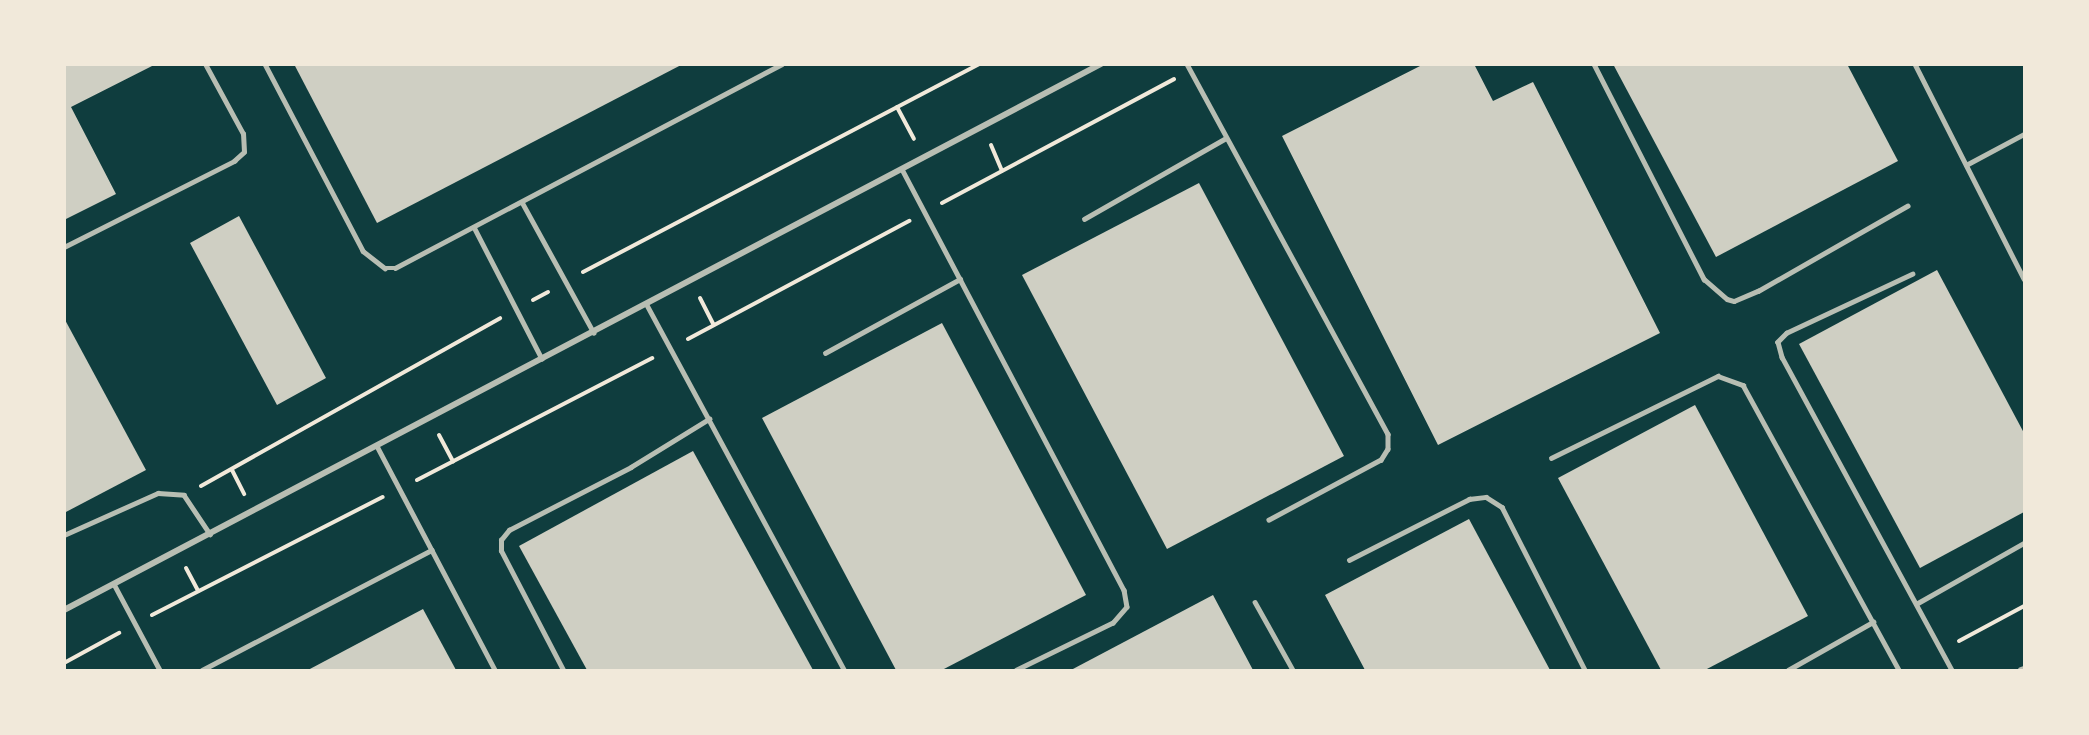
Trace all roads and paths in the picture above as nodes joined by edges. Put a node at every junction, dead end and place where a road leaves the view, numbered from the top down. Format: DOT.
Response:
graph roads {
  1 [pos="205,64"];
  2 [pos="265,64"];
  3 [pos="782,64"];
  4 [pos="979,64"];
  5 [pos="1101,64"];
  6 [pos="1186,64"];
  7 [pos="1594,64"];
  8 [pos="1914,64"];
  9 [pos="897,107"];
  10 [pos="983,128"];
  11 [pos="2025,134"];
  12 [pos="1226,138"];
  13 [pos="924,159"];
  14 [pos="1966,165"];
  15 [pos="903,171"];
  16 [pos="1002,171"];
  17 [pos="522,202"];
  18 [pos="1907,206"];
  19 [pos="1084,219"];
  20 [pos="474,227"];
  21 [pos="64,247"];
  22 [pos="1913,274"];
  23 [pos="960,279"];
  24 [pos="2025,279"];
  25 [pos="566,282"];
  26 [pos="692,282"];
  27 [pos="647,305"];
  28 [pos="516,310"];
  29 [pos="714,325"];
  30 [pos="594,333"];
  31 [pos="670,348"];
  32 [pos="825,353"];
  33 [pos="542,359"];
  34 [pos="430,418"];
  35 [pos="709,420"];
  36 [pos="377,446"];
  37 [pos="1551,458"];
  38 [pos="453,461"];
  39 [pos="399,489"];
  40 [pos="184,495"];
  41 [pos="1269,520"];
  42 [pos="210,534"];
  43 [pos="64,535"];
  44 [pos="2025,543"];
  45 [pos="432,550"];
  46 [pos="1349,560"];
  47 [pos="114,584"];
  48 [pos="1255,602"];
  49 [pos="1916,604"];
  50 [pos="2025,606"];
  51 [pos="64,610"];
  52 [pos="1873,622"];
  53 [pos="137,623"];
  54 [pos="1941,650"];
  55 [pos="64,663"];
  56 [pos="160,670"];
  57 [pos="202,670"];
  58 [pos="495,670"];
  59 [pos="563,670"];
  60 [pos="844,670"];
  61 [pos="1017,670"];
  62 [pos="1293,670"];
  63 [pos="1585,670"];
  64 [pos="1788,670"];
  65 [pos="1899,670"];
  66 [pos="1952,670"];
  1 -- 21 [label="lane"];
  2 -- 20 [label="lane"];
  3 -- 17 [label="lane"];
  4 -- 9 [label="path"];
  5 -- 10 [label="street"];
  6 -- 12 [label="lane"];
  7 -- 18 [label="lane"];
  8 -- 14 [label="lane"];
  9 -- 13 [label="path"];
  9 -- 25 [label="path"];
  10 -- 13 [label="street"];
  10 -- 16 [label="path"];
  11 -- 14 [label="lane"];
  12 -- 19 [label="lane"];
  12 -- 41 [label="lane"];
  13 -- 15 [label="street"];
  14 -- 24 [label="lane"];
  15 -- 23 [label="lane"];
  15 -- 26 [label="street"];
  17 -- 20 [label="lane"];
  17 -- 25 [label="lane"];
  20 -- 28 [label="lane"];
  22 -- 49 [label="lane"];
  23 -- 32 [label="lane"];
  23 -- 61 [label="lane"];
  25 -- 28 [label="path"];
  25 -- 30 [label="lane"];
  26 -- 27 [label="street"];
  26 -- 29 [label="path"];
  27 -- 30 [label="street"];
  27 -- 31 [label="lane"];
  28 -- 33 [label="lane"];
  28 -- 40 [label="path"];
  30 -- 33 [label="street"];
  31 -- 35 [label="lane"];
  31 -- 38 [label="path"];
  33 -- 34 [label="street"];
  34 -- 36 [label="street"];
  34 -- 38 [label="path"];
  35 -- 59 [label="lane"];
  35 -- 60 [label="lane"];
  36 -- 39 [label="lane"];
  36 -- 42 [label="street"];
  37 -- 52 [label="lane"];
  38 -- 39 [label="path"];
  39 -- 45 [label="lane"];
  39 -- 53 [label="path"];
  40 -- 42 [label="lane"];
  40 -- 43 [label="lane"];
  42 -- 47 [label="street"];
  44 -- 49 [label="lane"];
  45 -- 57 [label="lane"];
  45 -- 58 [label="lane"];
  46 -- 63 [label="lane"];
  47 -- 51 [label="street"];
  47 -- 53 [label="lane"];
  48 -- 62 [label="lane"];
  49 -- 54 [label="lane"];
  50 -- 54 [label="path"];
  52 -- 64 [label="lane"];
  52 -- 65 [label="lane"];
  53 -- 55 [label="path"];
  53 -- 56 [label="lane"];
  54 -- 66 [label="lane"];
}
